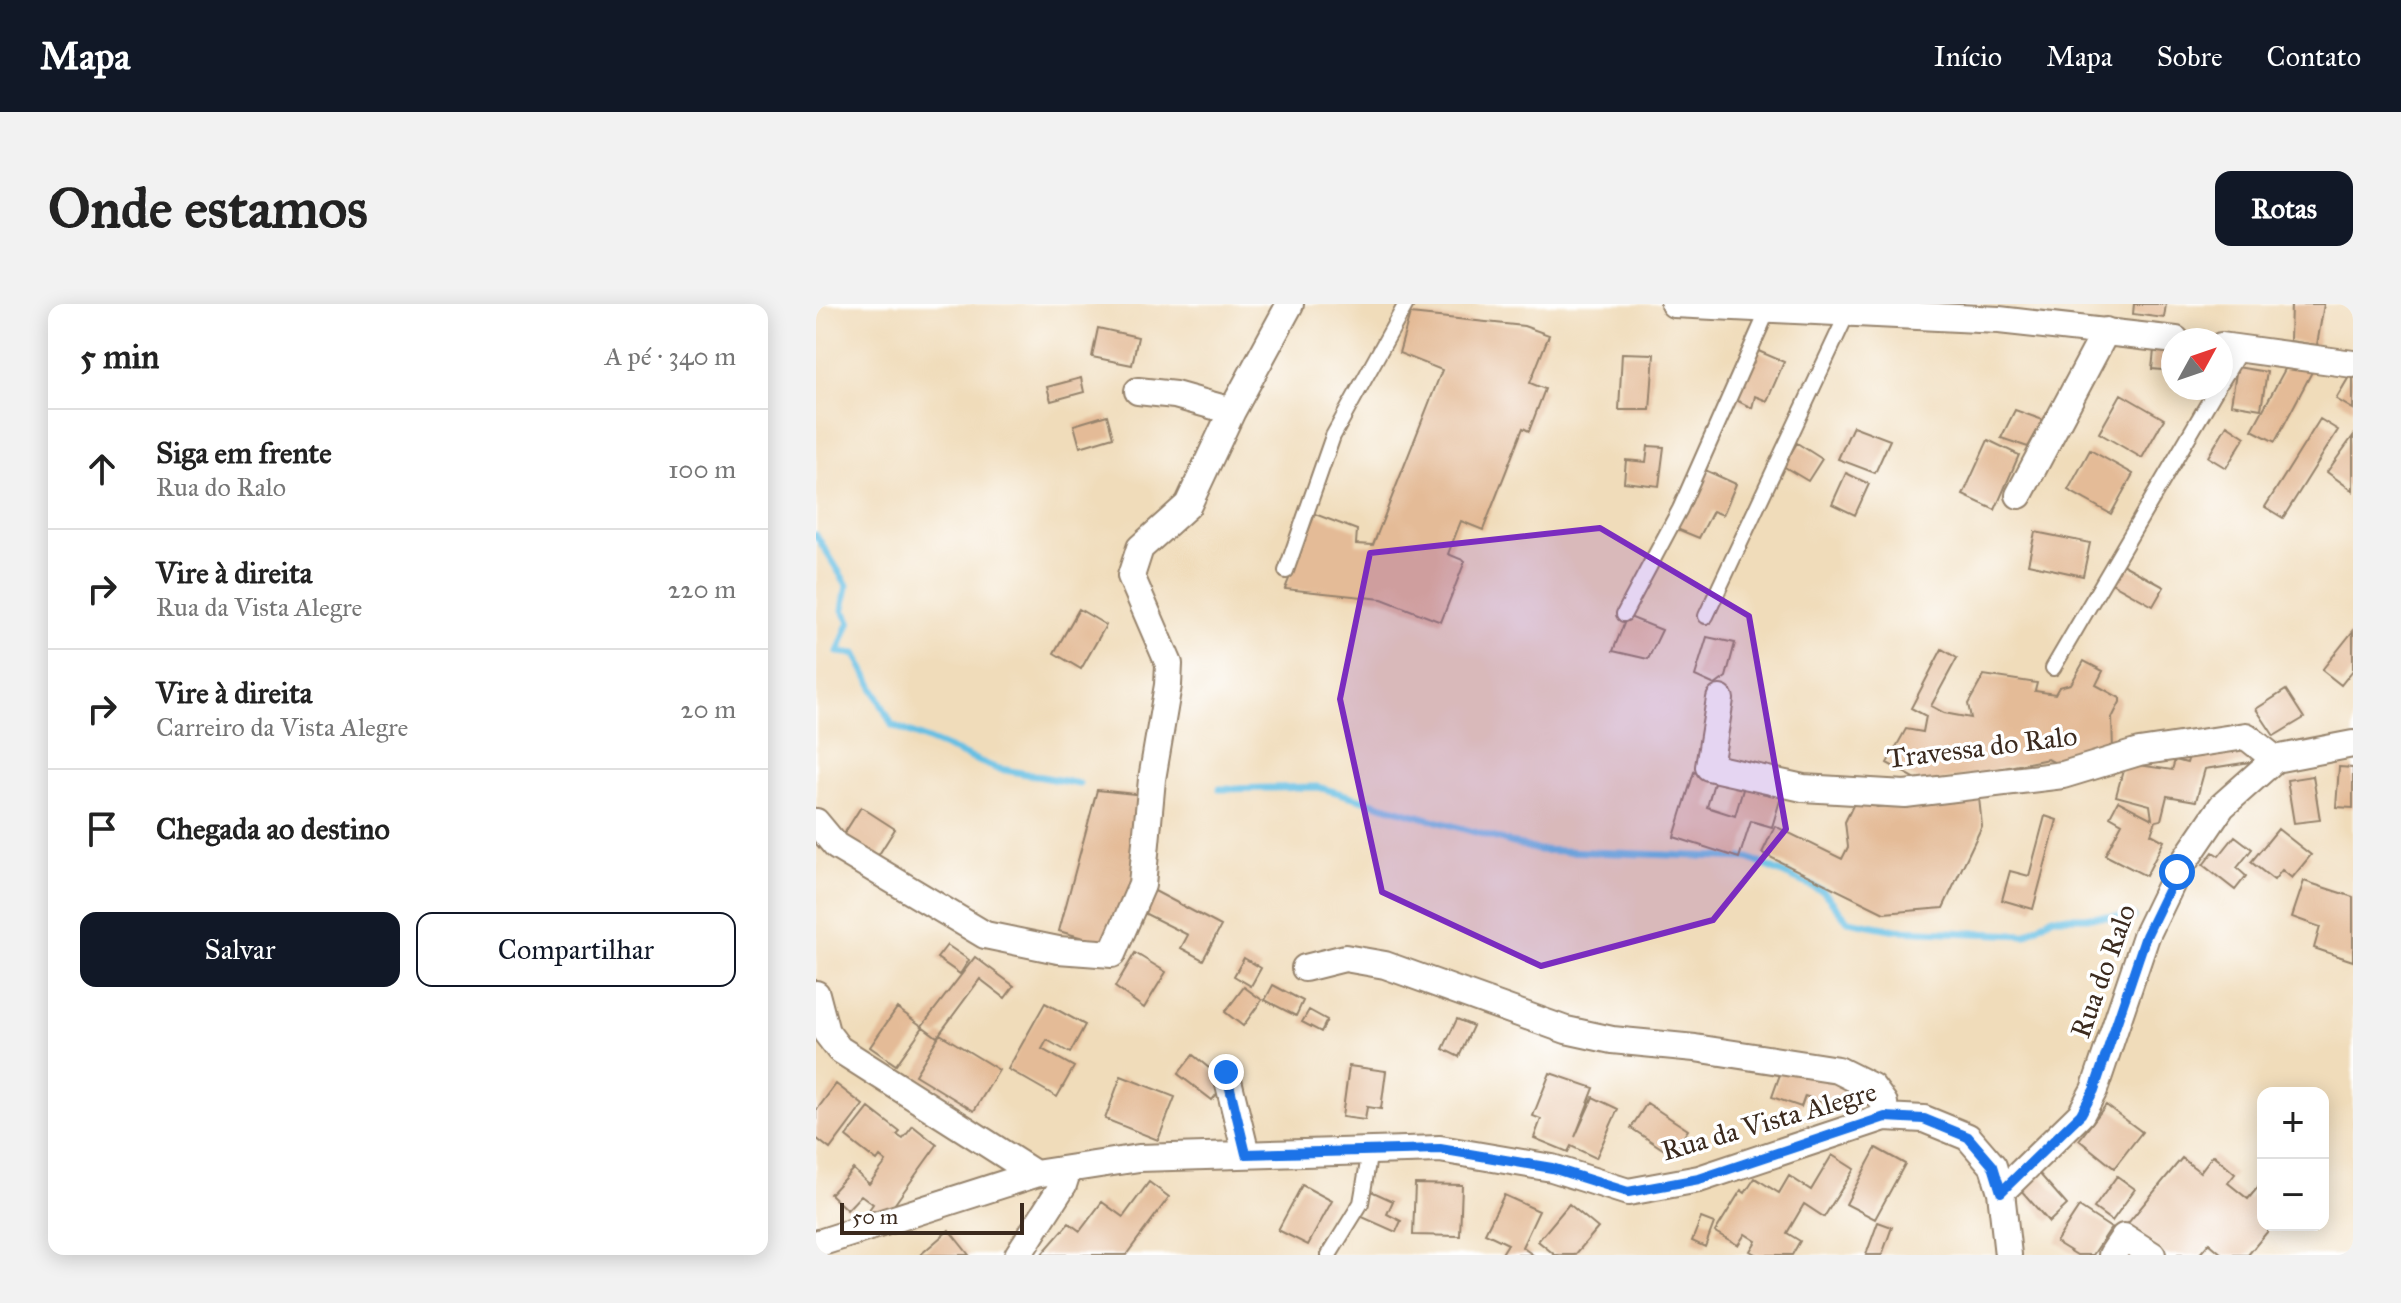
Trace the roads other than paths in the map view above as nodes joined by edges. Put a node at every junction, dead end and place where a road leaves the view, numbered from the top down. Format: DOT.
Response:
graph roads {
  1 [pos="1290,304"];
  2 [pos="1406,304"];
  3 [pos="1674,304"];
  4 [pos="1768,310"];
  5 [pos="1848,312"];
  6 [pos="2106,331"];
  7 [pos="2161,338"];
  8 [pos="2233,347"];
  9 [pos="2353,364"];
  10 [pos="1138,391"];
  11 [pos="2210,400"];
  12 [pos="1232,411"];
  13 [pos="2019,495"];
  14 [pos="1286,571"];
  15 [pos="1624,614"];
  16 [pos="1706,616"];
  17 [pos="2053,668"];
  18 [pos="1720,699"];
  19 [pos="2353,744"];
  20 [pos="2275,759"];
  21 [pos="816,822"];
  22 [pos="1305,968"];
  23 [pos="816,994"];
  24 [pos="1226,1072"];
  25 [pos="1885,1117"];
  26 [pos="1370,1151"];
  27 [pos="1246,1154"];
  28 [pos="1068,1169"];
  29 [pos="1035,1174"];
  30 [pos="2001,1192"];
  31 [pos="816,1244"];
  32 [pos="2009,1254"];
  33 [pos="1018,1255"];
  34 [pos="1329,1255"];
  35 [pos="2112,1255"];
  36 [pos="2152,1255"];
  1 -- 12 [label="street"];
  2 -- 14 [label="lane"];
  3 -- 4 [label="street"];
  4 -- 5 [label="street"];
  4 -- 15 [label="lane"];
  5 -- 6 [label="street"];
  5 -- 16 [label="lane"];
  6 -- 7 [label="street"];
  6 -- 13 [label="street"];
  8 -- 9 [label="street"];
  10 -- 12 [label="street"];
  11 -- 17 [label="lane"];
  12 -- 21 [label="street"];
  18 -- 20 [label="street, Travessa do Ralo"];
  19 -- 20 [label="street"];
  20 -- 30 [label="street, Rua do Ralo"];
  22 -- 25 [label="street"];
  23 -- 29 [label="street"];
  24 -- 27 [label="street"];
  25 -- 26 [label="street, Rua da Vista Alegre"];
  25 -- 30 [label="street, Rua da Vista Alegre"];
  26 -- 27 [label="street, Rua da Vista Alegre"];
  26 -- 34 [label="lane"];
  27 -- 28 [label="street, Rua da Vista Alegre"];
  28 -- 29 [label="street, Rua da Vista Alegre"];
  28 -- 33 [label="street"];
  29 -- 31 [label="street, Rua da Vista Alegre"];
  30 -- 32 [label="street, Rua da Vista Alegre"];
  35 -- 36 [label="street"];
}
